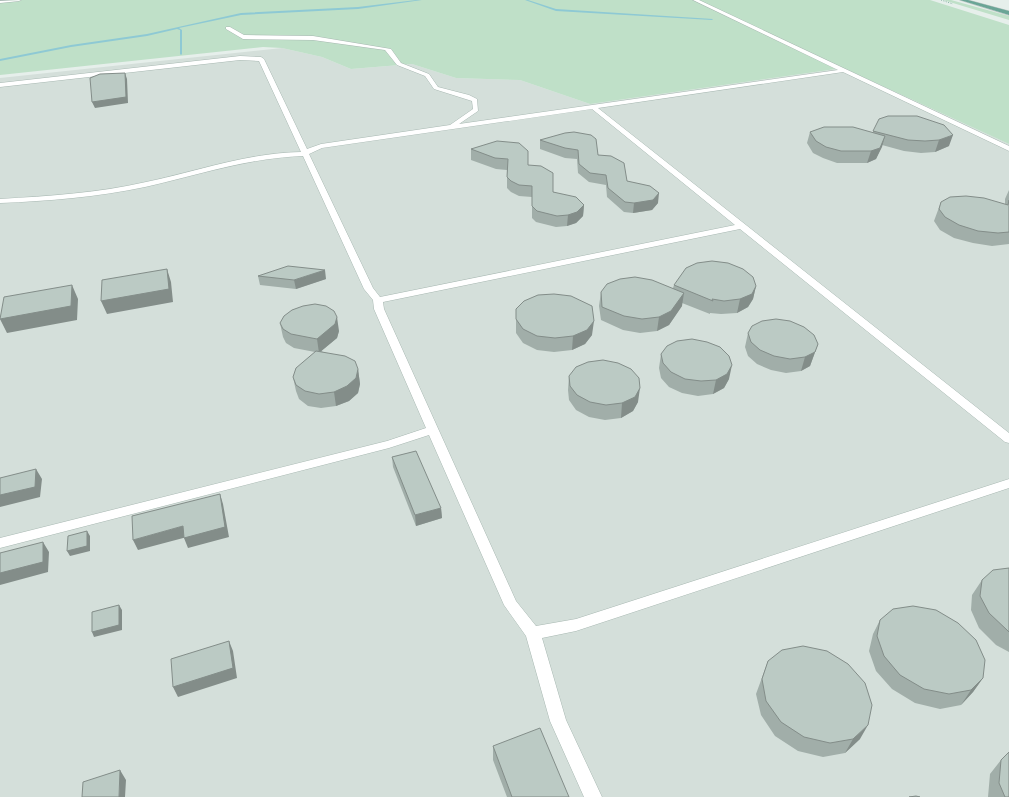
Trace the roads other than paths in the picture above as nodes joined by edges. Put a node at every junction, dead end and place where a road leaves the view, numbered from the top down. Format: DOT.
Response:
graph roads {
  1 [pos="19,0"];
  2 [pos="695,0"];
  3 [pos="962,0"];
  4 [pos="975,0"];
  5 [pos="0,2"];
  6 [pos="1009,9"];
  7 [pos="1009,13"];
  8 [pos="228,28"];
  9 [pos="842,71"];
  10 [pos="0,85"];
  11 [pos="593,107"];
  12 [pos="445,129"];
  13 [pos="1009,149"];
  14 [pos="305,154"];
  15 [pos="0,201"];
  16 [pos="741,226"];
  17 [pos="378,300"];
  18 [pos="432,430"];
  19 [pos="1009,439"];
  20 [pos="1009,483"];
  21 [pos="0,544"];
  22 [pos="533,633"];
  23 [pos="593,797"];
  1 -- 5 [label="street"];
  2 -- 9 [label="lane"];
  3 -- 7 [label="main road"];
  4 -- 6 [label="main road"];
  8 -- 12 [label="lane"];
  9 -- 11 [label="lane"];
  9 -- 13 [label="lane"];
  10 -- 14 [label="lane"];
  11 -- 12 [label="lane"];
  11 -- 16 [label="lane"];
  12 -- 14 [label="lane"];
  14 -- 15 [label="lane"];
  14 -- 17 [label="lane"];
  16 -- 17 [label="lane"];
  16 -- 19 [label="lane"];
  17 -- 18 [label="lane"];
  18 -- 21 [label="lane"];
  18 -- 22 [label="lane"];
  20 -- 22 [label="lane"];
  22 -- 23 [label="lane"];
}
